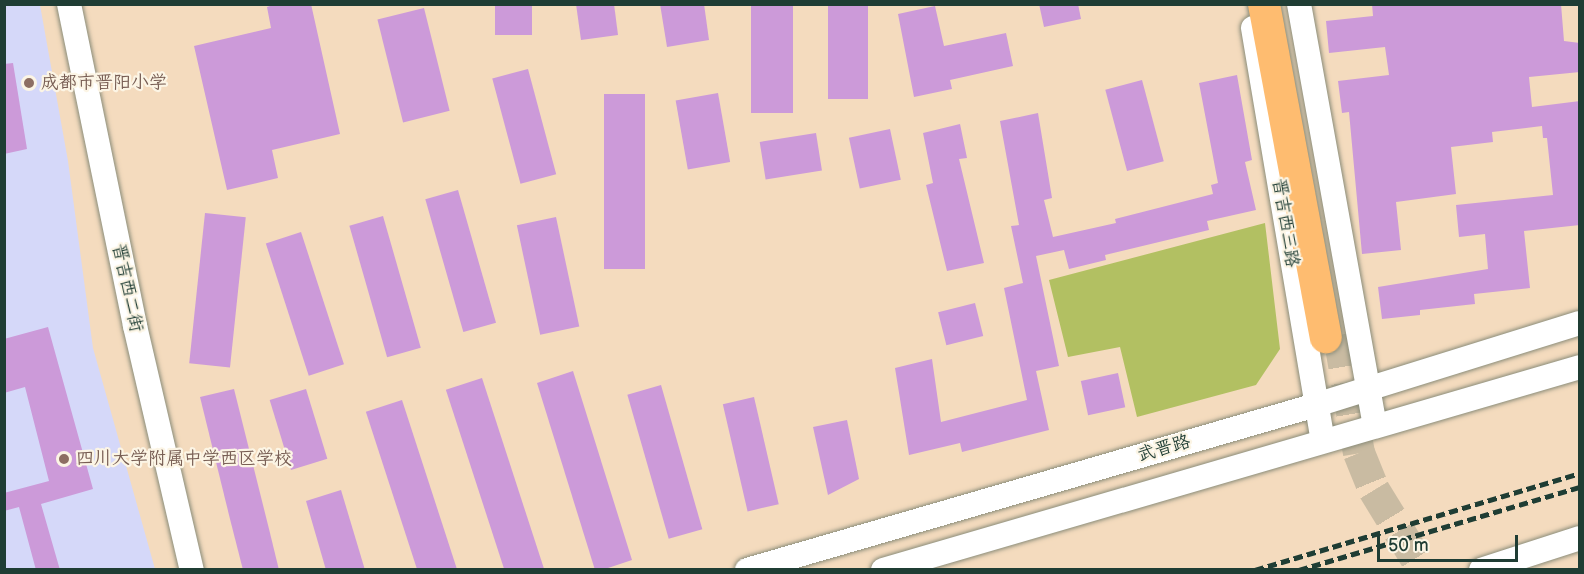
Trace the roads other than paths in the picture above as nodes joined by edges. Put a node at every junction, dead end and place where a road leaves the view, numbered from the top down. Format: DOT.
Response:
graph roads {
  1 [pos="69,4"];
  2 [pos="1249,4"];
  3 [pos="1264,4"];
  4 [pos="1280,4"];
  5 [pos="1299,4"];
  6 [pos="1580,323"];
  7 [pos="1580,367"];
  8 [pos="1369,386"];
  9 [pos="1316,405"];
  10 [pos="1375,426"];
  11 [pos="1323,441"];
  12 [pos="1580,538"];
  13 [pos="1580,553"];
  14 [pos="192,570"];
  15 [pos="747,570"];
  16 [pos="883,570"];
  17 [pos="1481,570"];
  18 [pos="1526,570"];
  1 -- 14 [label="street, 晋吉西二街"];
  2 -- 9 [label="street, 晋吉西三路"];
  3 -- 4 [label="main road, 晋吉西三路"];
  5 -- 8 [label="street"];
  6 -- 8 [label="street, 武晋路"];
  7 -- 10 [label="street, 武晋路"];
  8 -- 9 [label="street, 武晋路"];
  8 -- 10 [label="street"];
  9 -- 11 [label="street, 晋吉西三路"];
  9 -- 15 [label="street, 武晋路"];
  10 -- 11 [label="street, 武晋路"];
  11 -- 16 [label="street, 武晋路"];
  12 -- 17 [label="street"];
  13 -- 18 [label="street"];
}
